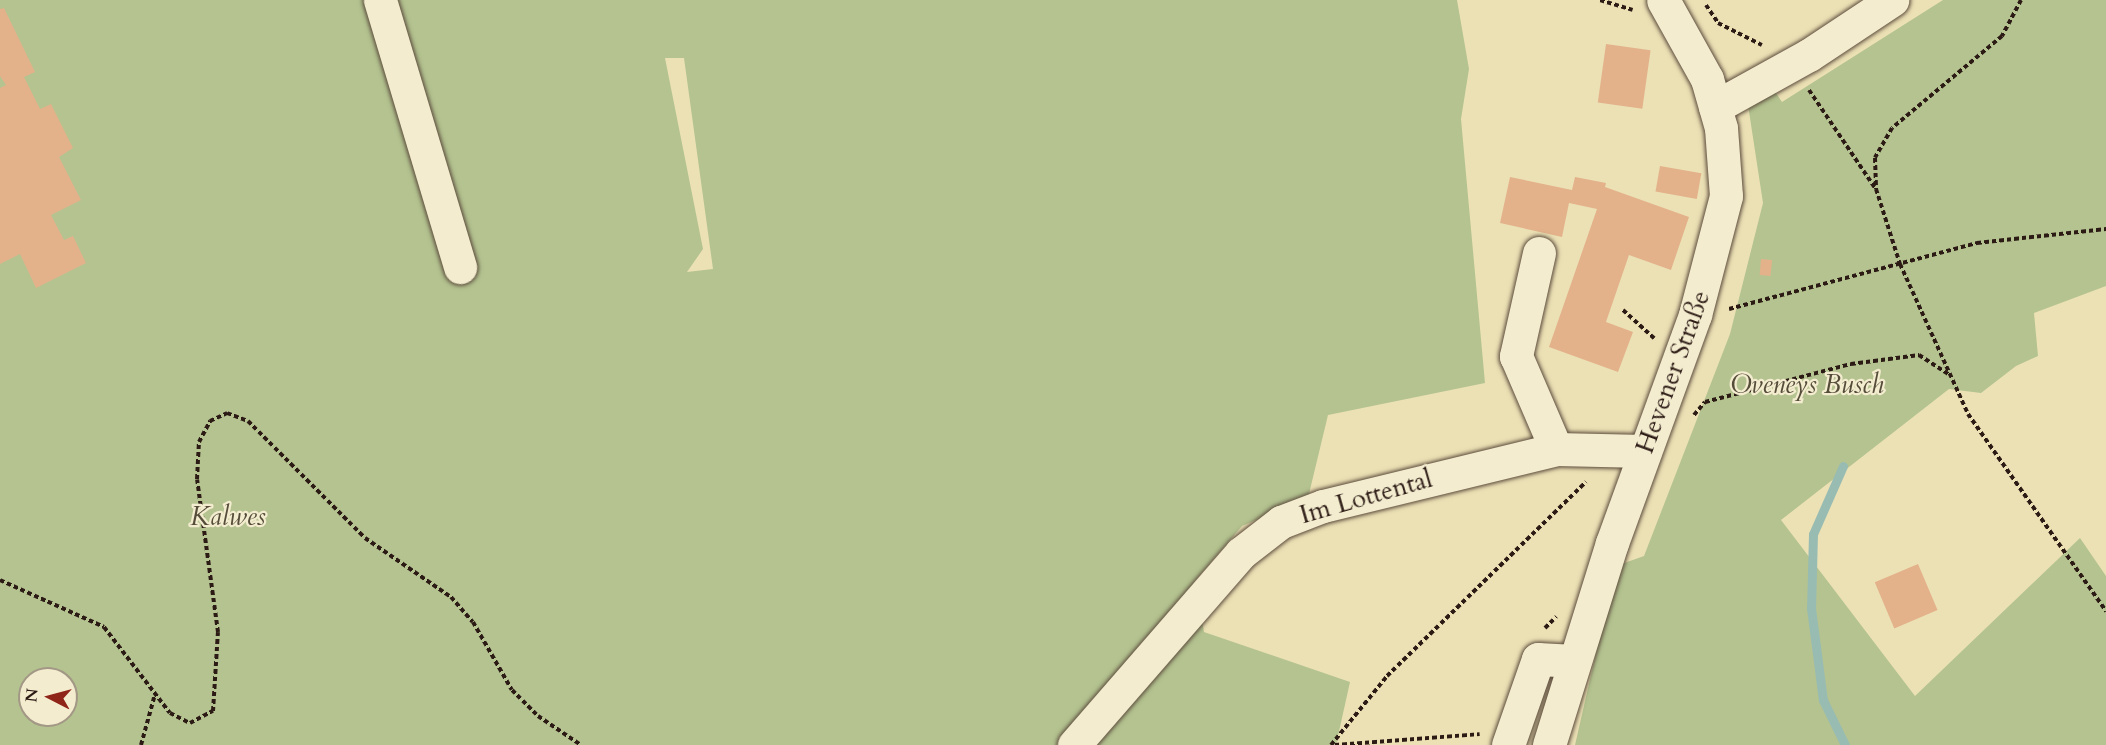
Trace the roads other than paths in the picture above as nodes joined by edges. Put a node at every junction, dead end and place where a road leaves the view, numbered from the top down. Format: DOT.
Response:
graph roads {
  1 [pos="380,0"];
  2 [pos="1892,0"];
  3 [pos="1651,6"];
  4 [pos="1715,107"];
  5 [pos="1539,253"];
  6 [pos="460,267"];
  7 [pos="1556,449"];
  8 [pos="1632,450"];
  9 [pos="1574,661"];
  10 [pos="1511,732"];
  11 [pos="1074,745"];
  12 [pos="1549,745"];
  1 -- 6 [label="street"];
  2 -- 4 [label="street"];
  3 -- 4 [label="street, Hevener Straße"];
  4 -- 8 [label="street, Hevener Straße"];
  5 -- 7 [label="street"];
  7 -- 8 [label="street, Im Lottental"];
  7 -- 11 [label="street, Im Lottental"];
  8 -- 9 [label="street, Hevener Straße"];
  9 -- 10 [label="street"];
  9 -- 12 [label="street, Hevener Straße"];
}
